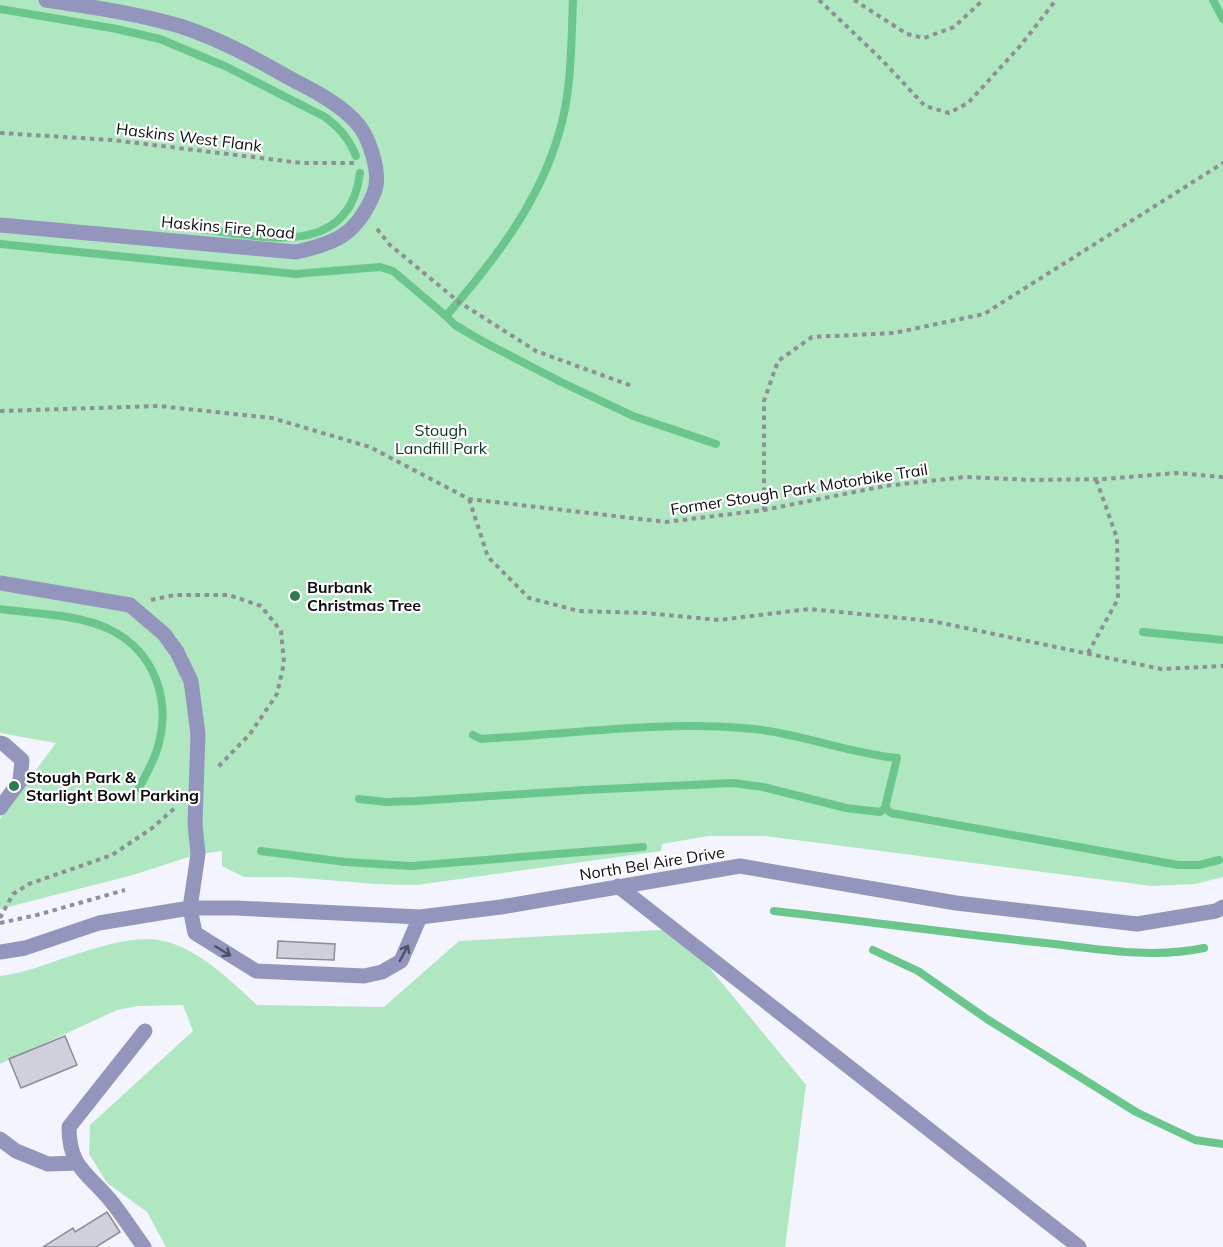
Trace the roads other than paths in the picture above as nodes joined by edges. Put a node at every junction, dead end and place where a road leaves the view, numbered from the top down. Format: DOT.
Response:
graph roads {
  1 [pos="46,0"];
  2 [pos="0,225"];
  3 [pos="0,583"];
  4 [pos="0,743"];
  5 [pos="0,808"];
  6 [pos="618,886"];
  7 [pos="1223,907"];
  8 [pos="190,908"];
  9 [pos="420,917"];
  10 [pos="0,951"];
  11 [pos="145,1031"];
  12 [pos="0,1139"];
  13 [pos="77,1163"];
  14 [pos="144,1247"];
  15 [pos="1079,1247"];
  1 -- 2 [label="street, Haskins Fire Road"];
  3 -- 8 [label="street"];
  4 -- 5 [label="street"];
  6 -- 7 [label="street, North Bel Aire Drive"];
  6 -- 9 [label="street, North Bel Aire Drive"];
  6 -- 15 [label="street"];
  8 -- 9 [label="street, North Bel Aire Drive"];
  8 -- 9 [label="street, one-way"];
  8 -- 10 [label="street, North Bel Aire Drive"];
  11 -- 13 [label="street"];
  12 -- 13 [label="street"];
  13 -- 14 [label="street"];
}
